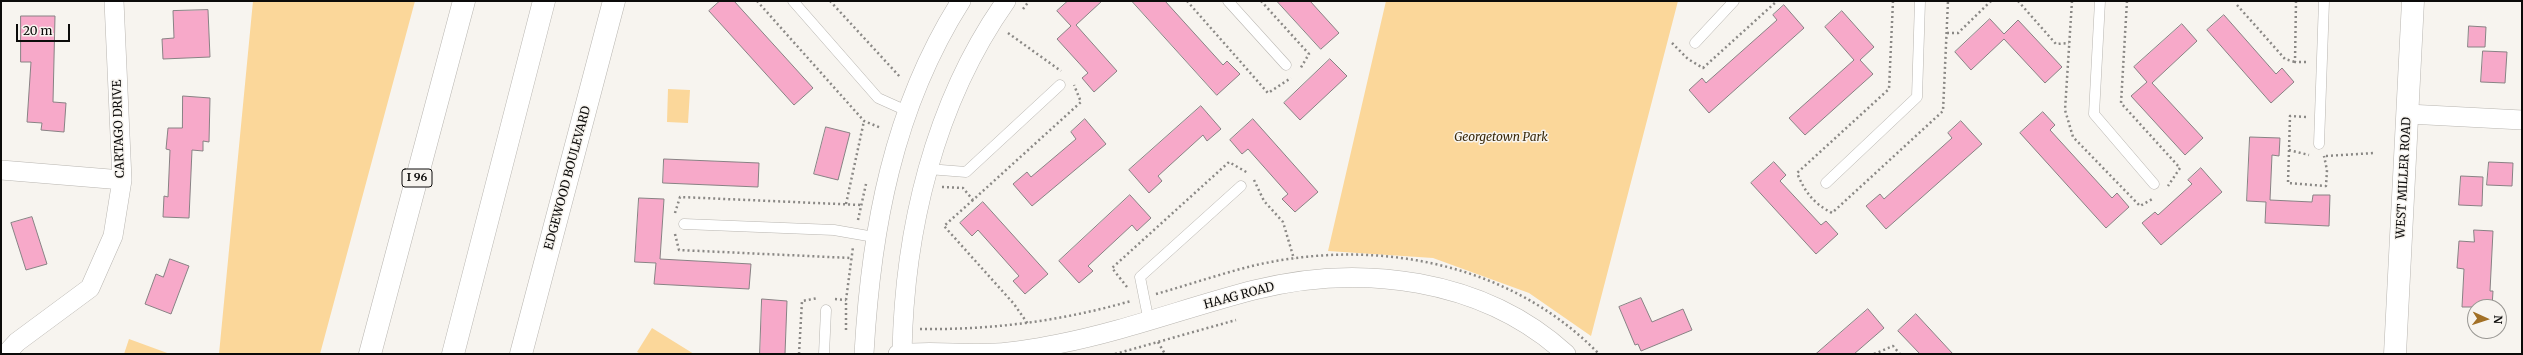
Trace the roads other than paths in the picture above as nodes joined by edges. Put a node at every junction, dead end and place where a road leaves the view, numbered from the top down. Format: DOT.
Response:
graph roads {
  1 [pos="114,1"];
  2 [pos="464,1"];
  3 [pos="544,1"];
  4 [pos="614,1"];
  5 [pos="793,1"];
  6 [pos="961,1"];
  7 [pos="1006,1"];
  8 [pos="1228,1"];
  9 [pos="1734,1"];
  10 [pos="1920,1"];
  11 [pos="2100,1"];
  12 [pos="2324,1"];
  13 [pos="2413,1"];
  14 [pos="1695,43"];
  15 [pos="1286,65"];
  16 [pos="1060,85"];
  17 [pos="907,111"];
  18 [pos="2408,114"];
  19 [pos="2522,120"];
  20 [pos="2319,144"];
  21 [pos="928,169"];
  22 [pos="1,170"];
  23 [pos="122,180"];
  24 [pos="1826,183"];
  25 [pos="2154,184"];
  26 [pos="1240,186"];
  27 [pos="684,224"];
  28 [pos="874,237"];
  29 [pos="826,310"];
  30 [pos="1149,322"];
  31 [pos="1059,349"];
  32 [pos="6,354"];
  33 [pos="370,354"];
  34 [pos="453,354"];
  35 [pos="521,354"];
  36 [pos="824,354"];
  37 [pos="864,354"];
  38 [pos="898,354"];
  39 [pos="902,354"];
  40 [pos="1566,354"];
  41 [pos="2395,354"];
  1 -- 23 [label="street, CARTAGO DRIVE"];
  2 -- 33 [label="main road, I 96"];
  3 -- 34 [label="main road"];
  4 -- 35 [label="main road, EDGEWOOD BOULEVARD"];
  5 -- 17 [label="lane"];
  6 -- 17 [label="street"];
  7 -- 21 [label="street"];
  8 -- 15 [label="lane"];
  9 -- 14 [label="lane"];
  10 -- 24 [label="lane"];
  11 -- 25 [label="lane"];
  12 -- 20 [label="lane"];
  13 -- 18 [label="main road, WEST MILLER ROAD"];
  16 -- 21 [label="lane"];
  17 -- 28 [label="street"];
  18 -- 19 [label="street"];
  18 -- 41 [label="main road, WEST MILLER ROAD"];
  21 -- 39 [label="street"];
  22 -- 23 [label="street"];
  23 -- 32 [label="street, CARTAGO DRIVE"];
  26 -- 30 [label="lane"];
  27 -- 28 [label="lane"];
  28 -- 37 [label="street"];
  29 -- 36 [label="lane"];
  30 -- 31 [label="street, HAAG ROAD"];
  30 -- 40 [label="street, HAAG ROAD"];
  31 -- 39 [label="street, HAAG ROAD"];
  38 -- 39 [label="street, HAAG ROAD"];
}
